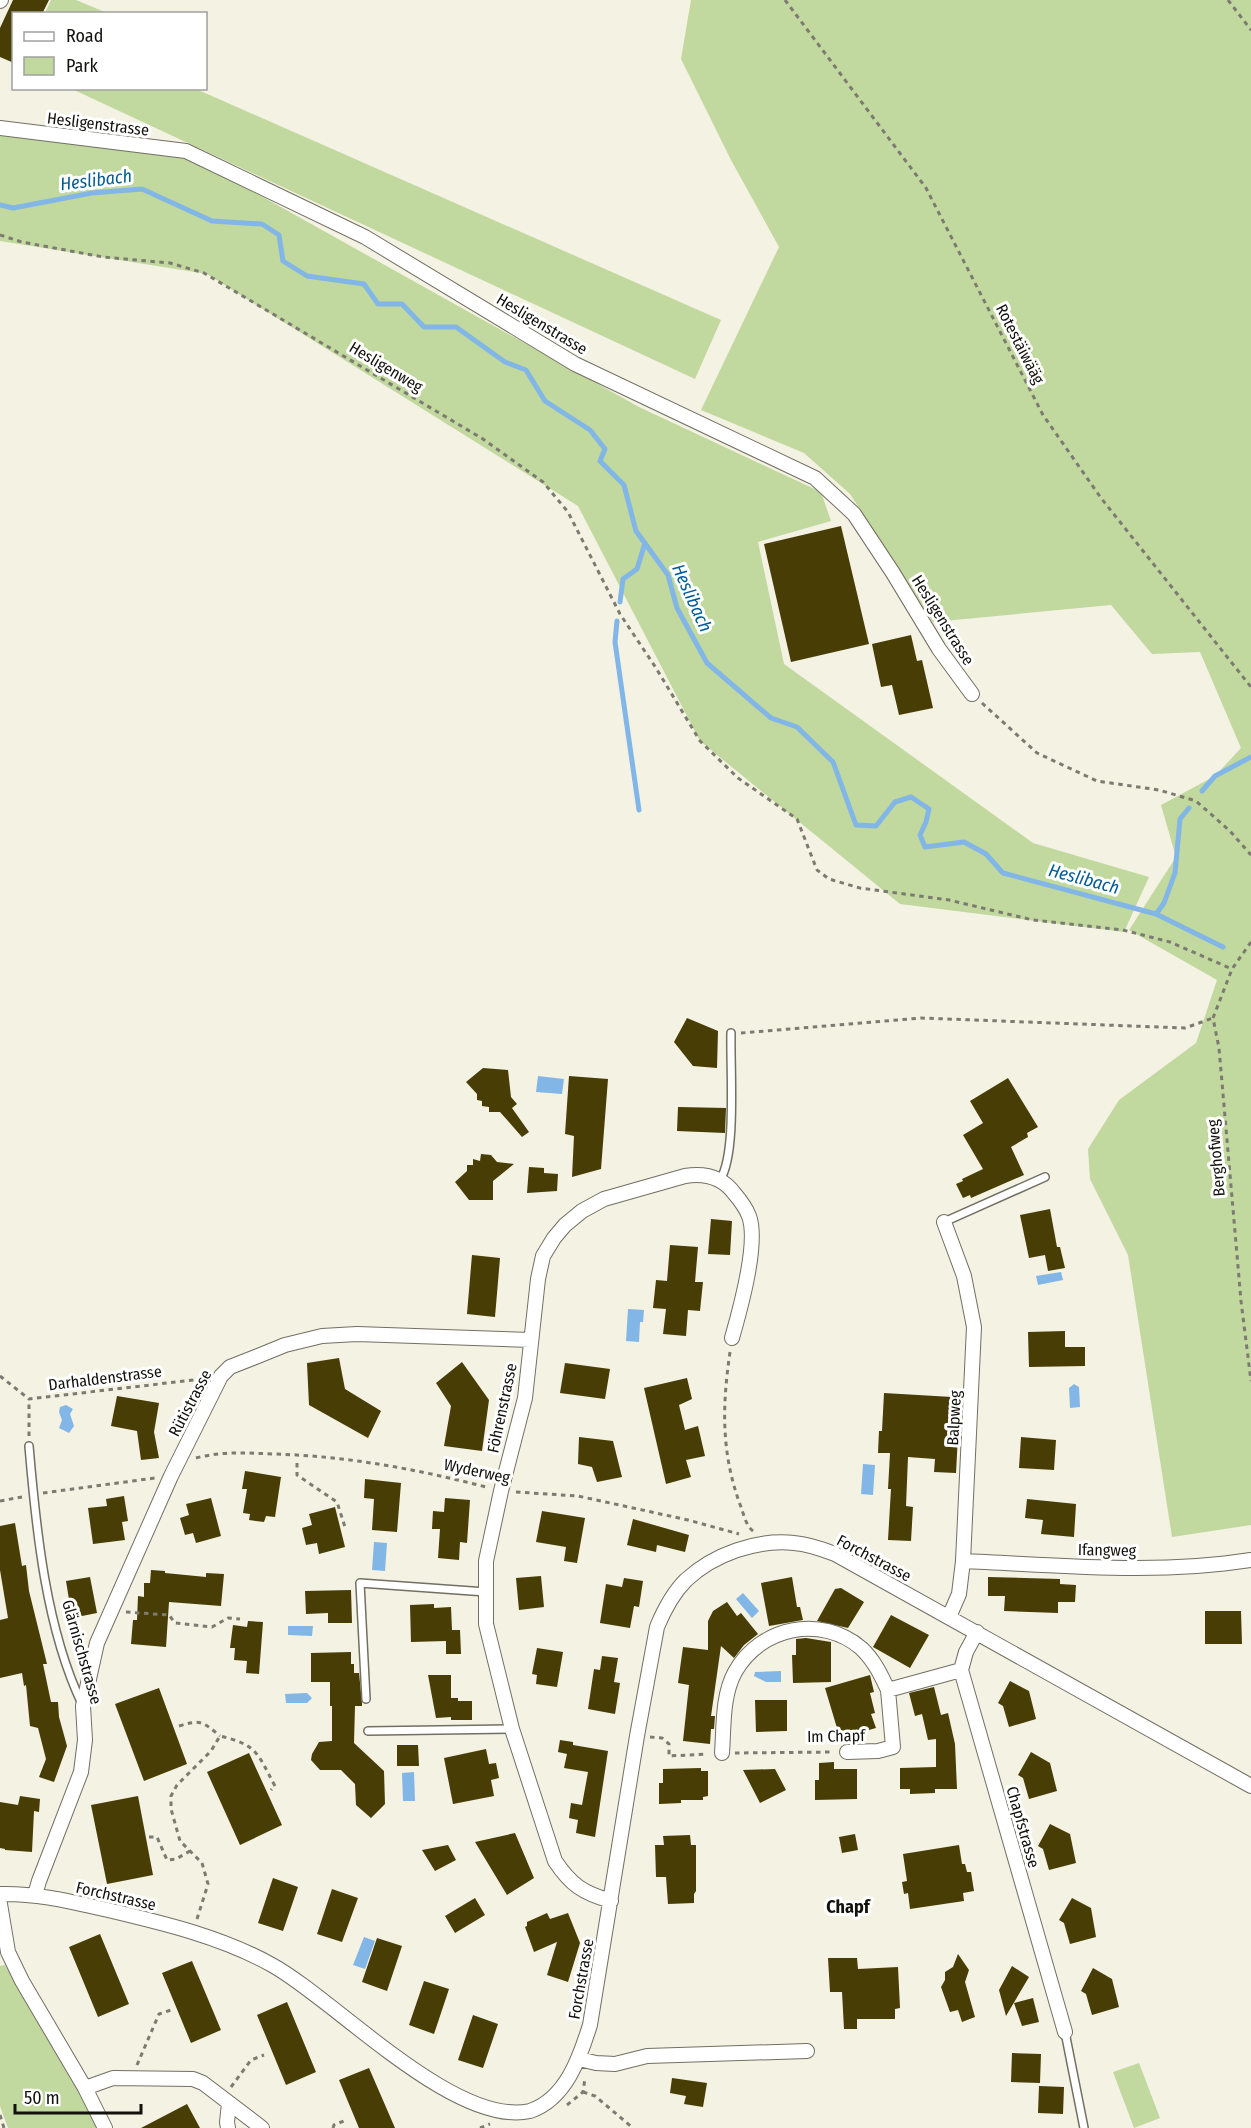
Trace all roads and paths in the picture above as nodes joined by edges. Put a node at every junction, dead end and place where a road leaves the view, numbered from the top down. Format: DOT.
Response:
graph roads {
  1 [pos="785,0"];
  2 [pos="1228,0"];
  3 [pos="1251,30"];
  4 [pos="0,128"];
  5 [pos="0,235"];
  6 [pos="1251,687"];
  7 [pos="972,694"];
  8 [pos="1251,855"];
  9 [pos="1251,942"];
  10 [pos="1232,969"];
  11 [pos="1213,1018"];
  12 [pos="731,1034"];
  13 [pos="1046,1177"];
  14 [pos="720,1180"];
  15 [pos="945,1222"];
  16 [pos="732,1338"];
  17 [pos="531,1340"];
  18 [pos="0,1376"];
  19 [pos="220,1376"];
  20 [pos="1251,1381"];
  21 [pos="29,1399"];
  22 [pos="29,1446"];
  23 [pos="297,1463"];
  24 [pos="174,1470"];
  25 [pos="501,1491"];
  26 [pos="33,1494"];
  27 [pos="0,1501"];
  28 [pos="345,1527"];
  29 [pos="769,1543"];
  30 [pos="1251,1560"];
  31 [pos="963,1561"];
  32 [pos="486,1592"];
  33 [pos="109,1611"];
  34 [pos="949,1617"];
  35 [pos="240,1619"];
  36 [pos="977,1632"];
  37 [pos="961,1670"];
  38 [pos="888,1690"];
  39 [pos="366,1699"];
  40 [pos="83,1706"];
  41 [pos="179,1726"];
  42 [pos="512,1729"];
  43 [pos="368,1731"];
  44 [pos="220,1736"];
  45 [pos="637,1736"];
  46 [pos="847,1752"];
  47 [pos="722,1753"];
  48 [pos="1251,1786"];
  49 [pos="271,1790"];
  50 [pos="149,1837"];
  51 [pos="190,1851"];
  52 [pos="0,1894"];
  53 [pos="35,1895"];
  54 [pos="611,1901"];
  55 [pos="0,1904"];
  56 [pos="193,1932"];
  57 [pos="4,1954"];
  58 [pos="171,2010"];
  59 [pos="1065,2032"];
  60 [pos="807,2051"];
  61 [pos="264,2055"];
  62 [pos="579,2059"];
  63 [pos="132,2077"];
  64 [pos="85,2088"];
  65 [pos="583,2092"];
  66 [pos="226,2101"];
  67 [pos="0,2115"];
  68 [pos="346,2120"];
  69 [pos="4,2128"];
  70 [pos="105,2128"];
  71 [pos="228,2128"];
  72 [pos="262,2128"];
  73 [pos="333,2128"];
  74 [pos="633,2128"];
  75 [pos="1084,2128"];
  1 -- 6 [label="path, Rotestäiwääg"];
  2 -- 3 [label="path"];
  4 -- 7 [label="street, Hesligenstrasse"];
  5 -- 10 [label="path, Hesligenweg"];
  7 -- 8 [label="path"];
  9 -- 10 [label="path"];
  10 -- 11 [label="path"];
  11 -- 12 [label="path"];
  11 -- 20 [label="path, Berghofweg"];
  12 -- 14 [label="lane"];
  13 -- 15 [label="lane"];
  14 -- 16 [label="street"];
  14 -- 17 [label="street, Föhrenstrasse"];
  15 -- 31 [label="street, Balpweg"];
  16 -- 29 [label="path"];
  17 -- 19 [label="street, Rütistrasse"];
  17 -- 25 [label="street, Föhrenstrasse"];
  18 -- 21 [label="path, Darhaldenstrasse"];
  19 -- 21 [label="path, Darhaldenstrasse"];
  19 -- 24 [label="street, Rütistrasse"];
  21 -- 22 [label="path"];
  22 -- 26 [label="lane, Glärnischstrasse"];
  23 -- 28 [label="path"];
  24 -- 25 [label="path, Wyderweg"];
  24 -- 26 [label="path, Wyderweg"];
  24 -- 33 [label="street, Rütistrasse"];
  25 -- 29 [label="path, Wyderweg"];
  25 -- 32 [label="street, Föhrenstrasse"];
  26 -- 27 [label="path, Wyderweg"];
  26 -- 40 [label="lane, Glärnischstrasse"];
  29 -- 34 [label="street, Forchstrasse"];
  29 -- 45 [label="street, Forchstrasse"];
  30 -- 31 [label="street, Ifangweg"];
  31 -- 34 [label="street, Balpweg"];
  32 -- 39 [label="lane"];
  32 -- 42 [label="street, Föhrenstrasse"];
  33 -- 35 [label="path"];
  33 -- 40 [label="street, Rütistrasse"];
  34 -- 36 [label="street, Forchstrasse"];
  36 -- 37 [label="street"];
  36 -- 48 [label="street, Forchstrasse"];
  37 -- 38 [label="street"];
  37 -- 59 [label="street, Chapfstrasse"];
  38 -- 46 [label="street, Im Chapf"];
  38 -- 47 [label="street, Im Chapf"];
  40 -- 53 [label="street, Glärnischstrasse"];
  41 -- 44 [label="path"];
  42 -- 43 [label="lane"];
  42 -- 54 [label="street, Föhrenstrasse"];
  44 -- 49 [label="path"];
  44 -- 51 [label="path"];
  45 -- 47 [label="path, Im Chapf"];
  45 -- 54 [label="street, Forchstrasse"];
  46 -- 47 [label="path, Im Chapf"];
  50 -- 51 [label="path"];
  51 -- 56 [label="path"];
  52 -- 53 [label="street, Forchstrasse"];
  53 -- 56 [label="street, Forchstrasse"];
  54 -- 62 [label="street, Forchstrasse"];
  55 -- 57 [label="street"];
  56 -- 62 [label="street, Forchstrasse"];
  57 -- 64 [label="street"];
  58 -- 63 [label="path"];
  59 -- 75 [label="lane"];
  60 -- 62 [label="street"];
  61 -- 66 [label="path"];
  63 -- 64 [label="street"];
  63 -- 66 [label="street"];
  64 -- 70 [label="street"];
  65 -- 74 [label="path"];
  66 -- 71 [label="street"];
  66 -- 72 [label="street"];
  67 -- 69 [label="path"];
  68 -- 73 [label="path"];
}
